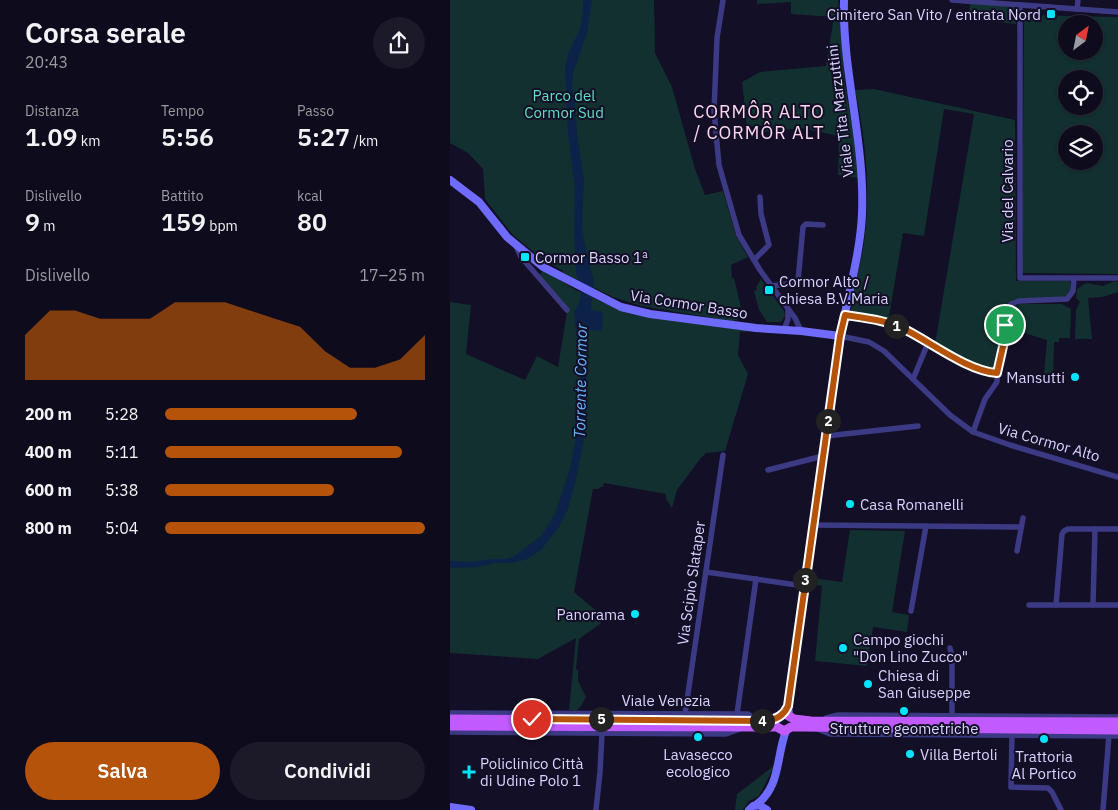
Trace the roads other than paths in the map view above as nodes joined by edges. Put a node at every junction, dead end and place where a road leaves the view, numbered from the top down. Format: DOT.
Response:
graph roads {
  1 [pos="723,0"];
  2 [pos="844,0"];
  3 [pos="952,0"];
  4 [pos="1078,0"];
  5 [pos="1020,4"];
  6 [pos="1077,9"];
  7 [pos="1118,12"];
  8 [pos="450,180"];
  9 [pos="760,197"];
  10 [pos="823,225"];
  11 [pos="516,246"];
  12 [pos="754,260"];
  13 [pos="1074,278"];
  14 [pos="1118,278"];
  15 [pos="771,286"];
  16 [pos="788,309"];
  17 [pos="567,310"];
  18 [pos="845,315"];
  19 [pos="784,330"];
  20 [pos="801,331"];
  21 [pos="840,336"];
  22 [pos="928,343"];
  23 [pos="997,373"];
  24 [pos="913,379"];
  25 [pos="918,426"];
  26 [pos="973,432"];
  27 [pos="826,436"];
  28 [pos="723,455"];
  29 [pos="823,456"];
  30 [pos="768,470"];
  31 [pos="1118,477"];
  32 [pos="1023,518"];
  33 [pos="813,525"];
  34 [pos="926,526"];
  35 [pos="1022,527"];
  36 [pos="1095,529"];
  37 [pos="1118,529"];
  38 [pos="1017,551"];
  39 [pos="706,572"];
  40 [pos="756,580"];
  41 [pos="804,586"];
  42 [pos="1029,605"];
  43 [pos="1056,605"];
  44 [pos="1093,605"];
  45 [pos="1118,605"];
  46 [pos="912,611"];
  47 [pos="950,648"];
  48 [pos="450,712"];
  49 [pos="685,714"];
  50 [pos="736,714"];
  51 [pos="952,716"];
  52 [pos="1118,717"];
  53 [pos="450,718"];
  54 [pos="759,721"];
  55 [pos="785,721"];
  56 [pos="1118,722"];
  57 [pos="816,724"];
  58 [pos="450,726"];
  59 [pos="748,727"];
  60 [pos="450,732"];
  61 [pos="1112,732"];
  62 [pos="602,733"];
  63 [pos="1012,735"];
  64 [pos="1118,736"];
  65 [pos="766,796"];
  66 [pos="756,805"];
  67 [pos="450,807"];
  68 [pos="767,809"];
  69 [pos="471,810"];
  70 [pos="596,810"];
  71 [pos="749,810"];
  72 [pos="1061,810"];
  73 [pos="1103,810"];
  1 -- 12 [label="street"];
  2 -- 18 [label="street, Viale Tita Marzuttini"];
  3 -- 5 [label="street"];
  4 -- 6 [label="street"];
  5 -- 6 [label="street"];
  5 -- 13 [label="street, Via del Calvario"];
  6 -- 7 [label="street"];
  8 -- 11 [label="street, Via Cormor Basso"];
  9 -- 12 [label="street"];
  10 -- 15 [label="street"];
  11 -- 17 [label="street, Via Cormor Basso"];
  11 -- 19 [label="street, Via Cormor Basso"];
  12 -- 15 [label="street"];
  13 -- 14 [label="street, Via del Calvario"];
  13 -- 23 [label="street, Via Cormor Alto"];
  15 -- 16 [label="street"];
  16 -- 19 [label="street"];
  16 -- 20 [label="street"];
  18 -- 21 [label="street, Viale Tita Marzuttini"];
  18 -- 22 [label="street"];
  19 -- 20 [label="street, Via Cormor Alto"];
  20 -- 21 [label="street, Via Cormor Alto"];
  21 -- 24 [label="street, Via Cormor Alto"];
  21 -- 27 [label="street, Viale Tita Marzuttini"];
  22 -- 23 [label="street"];
  22 -- 24 [label="street"];
  23 -- 26 [label="street, Via Cormor Alto"];
  24 -- 26 [label="street, Via Cormor Alto"];
  25 -- 27 [label="street"];
  26 -- 31 [label="street, Via Cormor Alto"];
  27 -- 29 [label="street, Viale Tita Marzuttini"];
  28 -- 39 [label="street, Via Scipio Slataper"];
  29 -- 30 [label="street"];
  29 -- 33 [label="street, Viale Tita Marzuttini"];
  32 -- 35 [label="street"];
  33 -- 34 [label="street"];
  33 -- 41 [label="street, Viale Tita Marzuttini"];
  34 -- 35 [label="street"];
  34 -- 46 [label="street"];
  35 -- 38 [label="street"];
  36 -- 37 [label="street"];
  36 -- 43 [label="street"];
  36 -- 44 [label="street"];
  39 -- 40 [label="street"];
  39 -- 49 [label="street, Via Scipio Slataper"];
  40 -- 41 [label="street"];
  40 -- 50 [label="street"];
  41 -- 55 [label="street, Viale Tita Marzuttini"];
  42 -- 43 [label="street"];
  43 -- 44 [label="street"];
  44 -- 45 [label="street"];
  47 -- 51 [label="street"];
  48 -- 49 [label="street, Viale Venezia"];
  49 -- 50 [label="street, Viale Venezia"];
  50 -- 54 [label="street, Viale Venezia"];
  51 -- 52 [label="street, Viale Venezia"];
  51 -- 57 [label="street, Viale Venezia"];
  53 -- 54 [label="main road, Viale Venezia"];
  54 -- 55 [label="main road, Viale Venezia"];
  55 -- 57 [label="main road, Viale Venezia"];
  55 -- 59 [label="main road, Viale Venezia"];
  55 -- 65 [label="street, Viale Tita Marzuttini"];
  56 -- 57 [label="main road, Viale Venezia"];
  57 -- 61 [label="main road, Viale Venezia"];
  57 -- 63 [label="street, Viale Venezia"];
  58 -- 59 [label="main road, Viale Venezia"];
  59 -- 62 [label="street, Viale Venezia"];
  60 -- 62 [label="street, Viale Venezia"];
  61 -- 63 [label="street, Viale Venezia"];
  61 -- 64 [label="street, Viale Venezia"];
  61 -- 73 [label="street"];
  62 -- 70 [label="street"];
  63 -- 72 [label="street"];
  65 -- 66 [label="street"];
  65 -- 68 [label="street"];
  66 -- 68 [label="street"];
  66 -- 71 [label="street"];
  67 -- 69 [label="street"];
}
